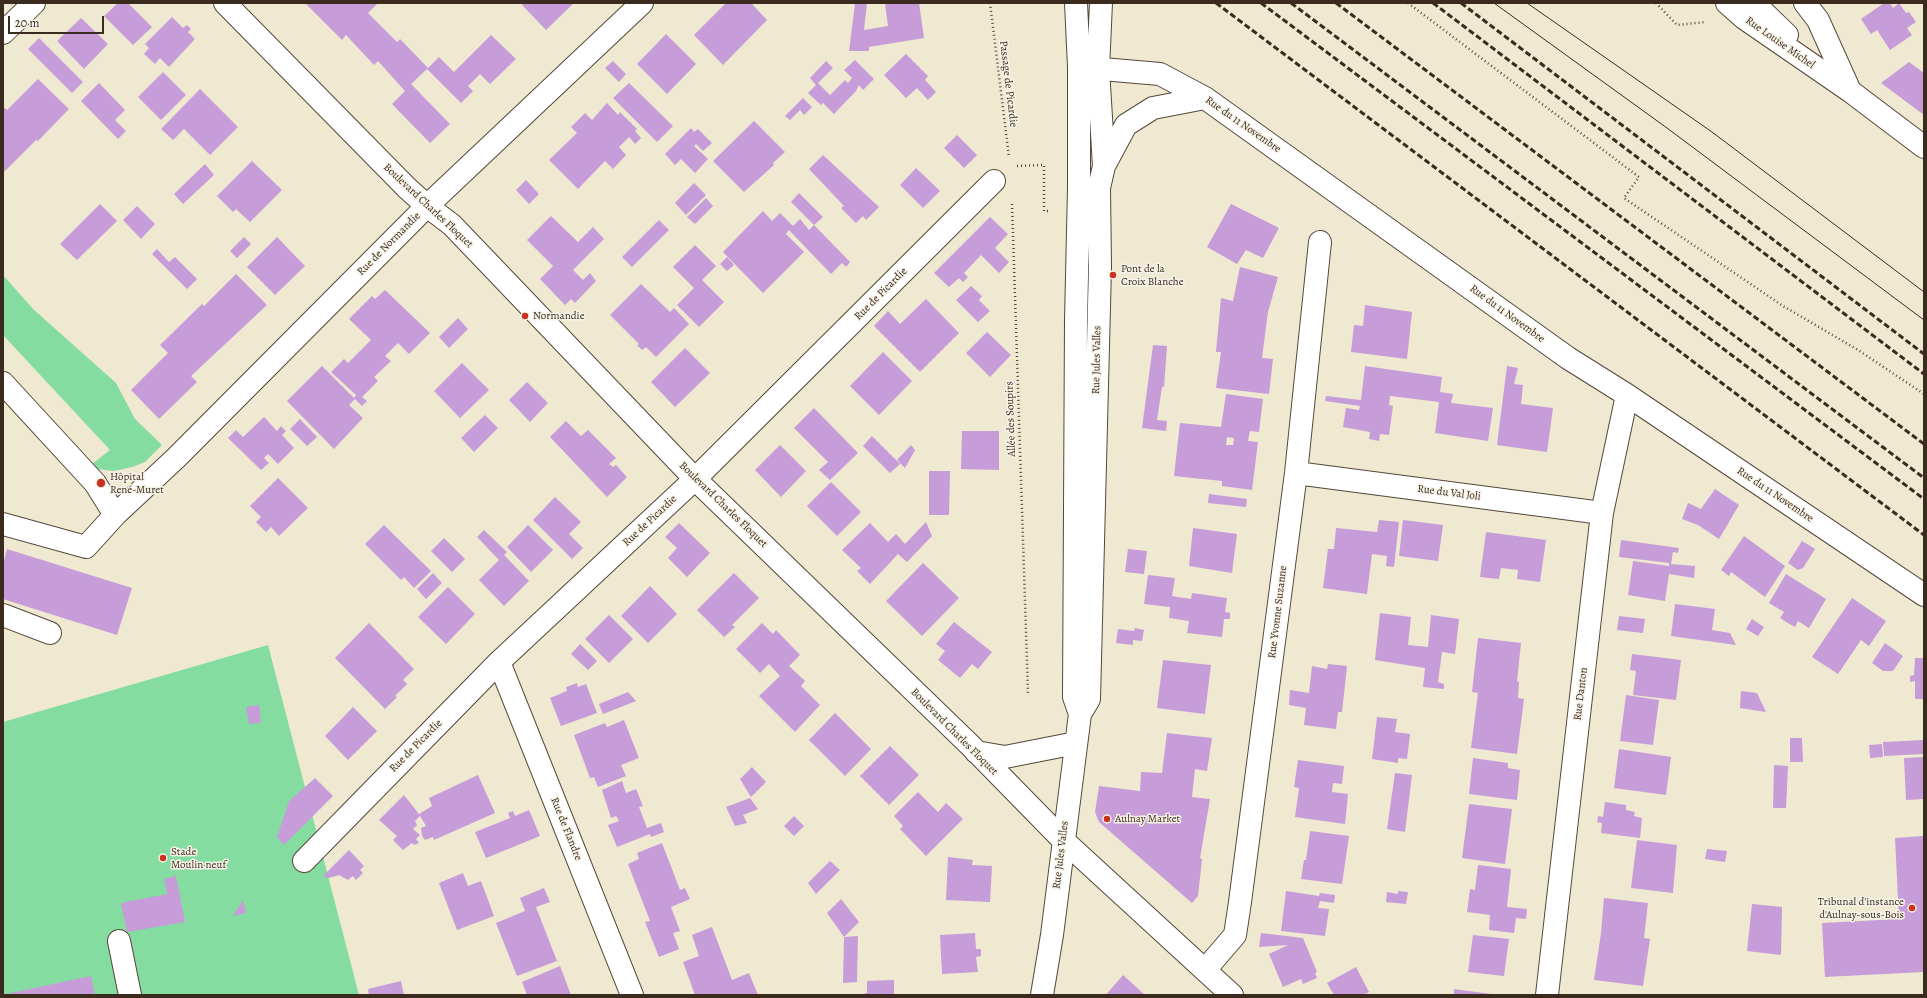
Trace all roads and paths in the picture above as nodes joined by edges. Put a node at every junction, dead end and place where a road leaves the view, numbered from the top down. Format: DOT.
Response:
graph roads {
  1 [pos="34,3"];
  2 [pos="225,3"];
  3 [pos="642,3"];
  4 [pos="990,3"];
  5 [pos="1076,3"];
  6 [pos="1101,3"];
  7 [pos="1408,3"];
  8 [pos="1656,3"];
  9 [pos="1727,3"];
  10 [pos="1806,3"];
  11 [pos="1749,10"];
  12 [pos="3,33"];
  13 [pos="1089,68"];
  14 [pos="1842,86"];
  15 [pos="1205,98"];
  16 [pos="1924,148"];
  17 [pos="1011,166"];
  18 [pos="1104,166"];
  19 [pos="994,181"];
  20 [pos="1012,198"];
  21 [pos="427,206"];
  22 [pos="1056,211"];
  23 [pos="1320,242"];
  24 [pos="3,383"];
  25 [pos="1924,394"];
  26 [pos="1627,395"];
  27 [pos="1296,473"];
  28 [pos="695,479"];
  29 [pos="1602,513"];
  30 [pos="115,515"];
  31 [pos="3,524"];
  32 [pos="1924,595"];
  33 [pos="3,615"];
  34 [pos="50,633"];
  35 [pos="499,662"];
  36 [pos="1028,693"];
  37 [pos="1080,714"];
  38 [pos="1076,743"];
  39 [pos="976,752"];
  40 [pos="1063,840"];
  41 [pos="304,861"];
  42 [pos="119,941"];
  43 [pos="1205,970"];
  44 [pos="130,995"];
  45 [pos="632,995"];
  46 [pos="1042,995"];
  47 [pos="1232,995"];
  48 [pos="1547,995"];
  1 -- 12 [label="street"];
  2 -- 21 [label="street, Boulevard Charles Floquet"];
  3 -- 21 [label="street, Rue de Normandie"];
  4 -- 17 [label="path, Passage de Picardie"];
  5 -- 13 [label="street, Rue Jules Valles"];
  6 -- 13 [label="street, Rue Jules Valles"];
  7 -- 25 [label="path"];
  8 -- 11 [label="path"];
  9 -- 11 [label="street, Rue Louise Michel"];
  10 -- 14 [label="street, Rue Louise Michel"];
  11 -- 14 [label="street, Rue Louise Michel"];
  13 -- 15 [label="street, Rue du 11 Novembre"];
  13 -- 18 [label="street, Rue Jules Valles"];
  13 -- 37 [label="street, Rue Jules Valles"];
  14 -- 16 [label="street, Rue Louise Michel"];
  15 -- 18 [label="street"];
  15 -- 26 [label="street, Rue du 11 Novembre"];
  17 -- 19 [label="path"];
  17 -- 22 [label="path"];
  18 -- 37 [label="street, Rue Jules Valles"];
  19 -- 28 [label="street, Rue de Picardie"];
  20 -- 36 [label="path, Allée des Soupirs"];
  21 -- 28 [label="street, Boulevard Charles Floquet"];
  21 -- 30 [label="street, Rue de Normandie"];
  23 -- 27 [label="street, Rue Yvonne Suzanne"];
  24 -- 30 [label="street"];
  26 -- 29 [label="street, Rue Danton"];
  26 -- 32 [label="street, Rue du 11 Novembre"];
  27 -- 29 [label="street, Rue du Val Joli"];
  27 -- 43 [label="street, Rue Yvonne Suzanne"];
  28 -- 35 [label="street, Rue de Picardie"];
  28 -- 39 [label="street, Boulevard Charles Floquet"];
  29 -- 48 [label="street, Rue Danton"];
  30 -- 31 [label="street, Rue de Normandie"];
  33 -- 34 [label="street"];
  35 -- 41 [label="street, Rue de Picardie"];
  35 -- 45 [label="street, Rue de Flandre"];
  37 -- 38 [label="street, Rue Jules Valles"];
  38 -- 39 [label="street"];
  38 -- 40 [label="street, Rue Jules Valles"];
  39 -- 40 [label="street, Boulevard Charles Floquet"];
  40 -- 43 [label="street, Boulevard Charles Floquet"];
  40 -- 46 [label="street, Rue Jules Valles"];
  42 -- 44 [label="street"];
  43 -- 47 [label="street, Boulevard Charles Floquet"];
}
